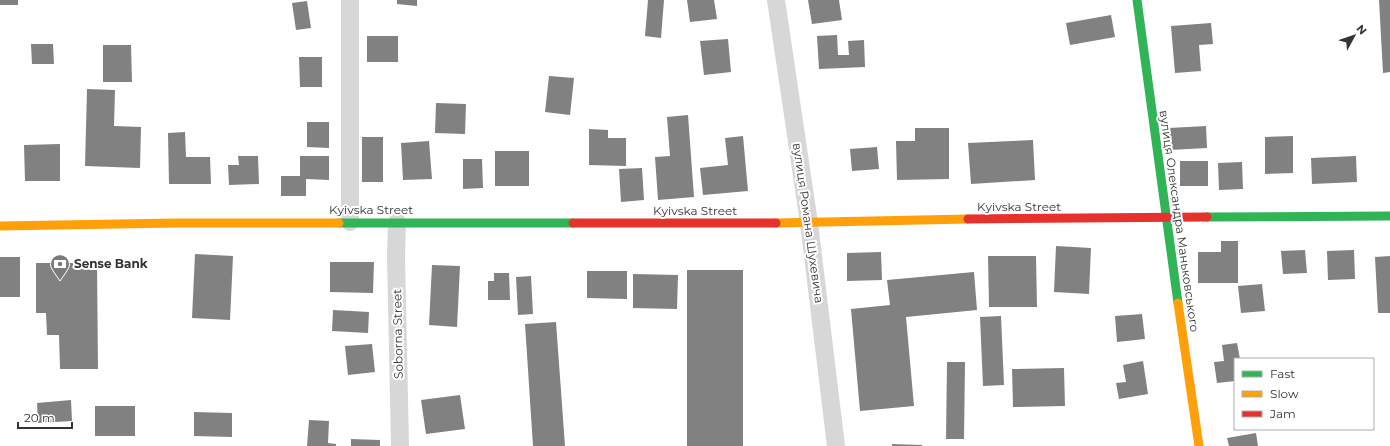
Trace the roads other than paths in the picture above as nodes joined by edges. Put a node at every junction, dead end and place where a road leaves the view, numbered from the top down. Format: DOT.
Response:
graph roads {
  1 [pos="350,0"];
  2 [pos="776,0"];
  3 [pos="1137,0"];
  4 [pos="1390,216"];
  5 [pos="1166,218"];
  6 [pos="350,222"];
  7 [pos="397,222"];
  8 [pos="809,223"];
  9 [pos="0,226"];
  10 [pos="400,446"];
  11 [pos="836,446"];
  12 [pos="1199,446"];
  1 -- 6 [label="street"];
  2 -- 8 [label="street, вулиця Романа Шухевича"];
  3 -- 5 [label="main road, вулиця Олександра Маньковського"];
  4 -- 5 [label="main road, Kyivska Street"];
  5 -- 8 [label="main road, Kyivska Street"];
  5 -- 12 [label="main road, вулиця Олександра Маньковського"];
  6 -- 7 [label="main road, Kyivska Street"];
  6 -- 9 [label="main road, Kyivska Street"];
  7 -- 8 [label="main road, Kyivska Street"];
  7 -- 10 [label="street, Soborna Street"];
  8 -- 11 [label="street, вулиця Романа Шухевича"];
}
